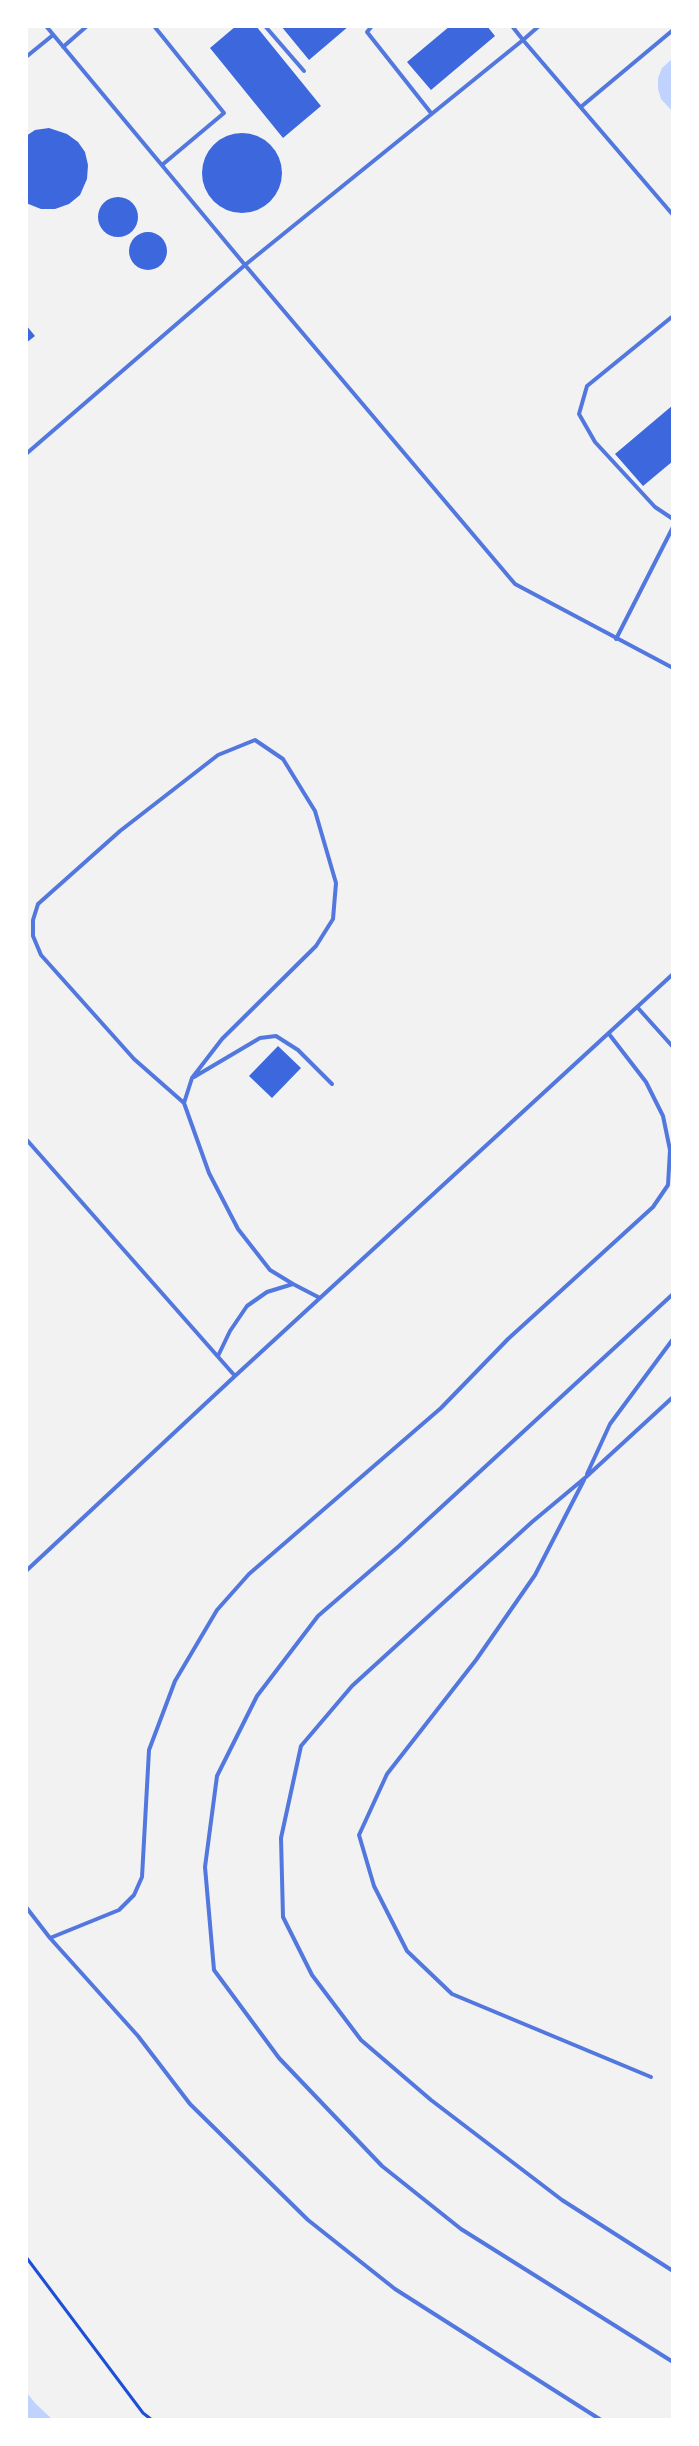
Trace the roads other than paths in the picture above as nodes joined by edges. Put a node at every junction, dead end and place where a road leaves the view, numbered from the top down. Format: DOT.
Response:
graph roads {
  1 [pos="46,26"];
  2 [pos="87,26"];
  3 [pos="154,26"];
  4 [pos="265,26"];
  5 [pos="372,26"];
  6 [pos="512,26"];
  7 [pos="539,26"];
  8 [pos="673,30"];
  9 [pos="53,35"];
  10 [pos="524,40"];
  11 [pos="63,47"];
  12 [pos="26,57"];
  13 [pos="304,71"];
  14 [pos="582,106"];
  15 [pos="431,113"];
  16 [pos="162,165"];
  17 [pos="672,214"];
  18 [pos="245,265"];
  19 [pos="673,316"];
  20 [pos="26,454"];
  21 [pos="673,519"];
  22 [pos="673,527"];
  23 [pos="616,639"];
  24 [pos="673,668"];
  25 [pos="672,975"];
  26 [pos="638,1008"];
  27 [pos="610,1034"];
  28 [pos="673,1047"];
  29 [pos="192,1078"];
  30 [pos="332,1084"];
  31 [pos="184,1103"];
  32 [pos="26,1140"];
  33 [pos="293,1284"];
  34 [pos="673,1294"];
  35 [pos="320,1298"];
  36 [pos="673,1339"];
  37 [pos="218,1356"];
  38 [pos="235,1376"];
  39 [pos="673,1397"];
  40 [pos="586,1477"];
  41 [pos="26,1571"];
  42 [pos="26,1907"];
  43 [pos="50,1938"];
  44 [pos="651,2077"];
  45 [pos="673,2271"];
  46 [pos="673,2362"];
  47 [pos="601,2420"];
  1 -- 9 [label="lane"];
  2 -- 11 [label="lane"];
  3 -- 16 [label="lane"];
  4 -- 13 [label="lane"];
  5 -- 15 [label="lane"];
  6 -- 10 [label="lane"];
  7 -- 10 [label="lane"];
  8 -- 14 [label="lane"];
  9 -- 11 [label="lane"];
  9 -- 12 [label="lane"];
  10 -- 14 [label="lane"];
  10 -- 15 [label="lane"];
  11 -- 16 [label="lane"];
  14 -- 17 [label="lane"];
  15 -- 18 [label="lane"];
  16 -- 18 [label="lane"];
  18 -- 20 [label="lane"];
  18 -- 23 [label="lane"];
  19 -- 21 [label="lane"];
  22 -- 23 [label="lane"];
  23 -- 24 [label="lane"];
  25 -- 26 [label="lane"];
  26 -- 27 [label="lane"];
  26 -- 28 [label="lane"];
  27 -- 35 [label="lane"];
  27 -- 43 [label="lane"];
  29 -- 30 [label="lane"];
  29 -- 31 [label="lane"];
  29 -- 31 [label="lane"];
  31 -- 33 [label="lane"];
  32 -- 37 [label="lane"];
  33 -- 35 [label="lane"];
  33 -- 37 [label="lane"];
  34 -- 46 [label="lane"];
  35 -- 38 [label="lane"];
  36 -- 40 [label="lane"];
  37 -- 38 [label="lane"];
  38 -- 41 [label="lane"];
  39 -- 40 [label="lane"];
  40 -- 44 [label="lane"];
  40 -- 45 [label="lane"];
  42 -- 43 [label="lane"];
  43 -- 47 [label="lane"];
}
